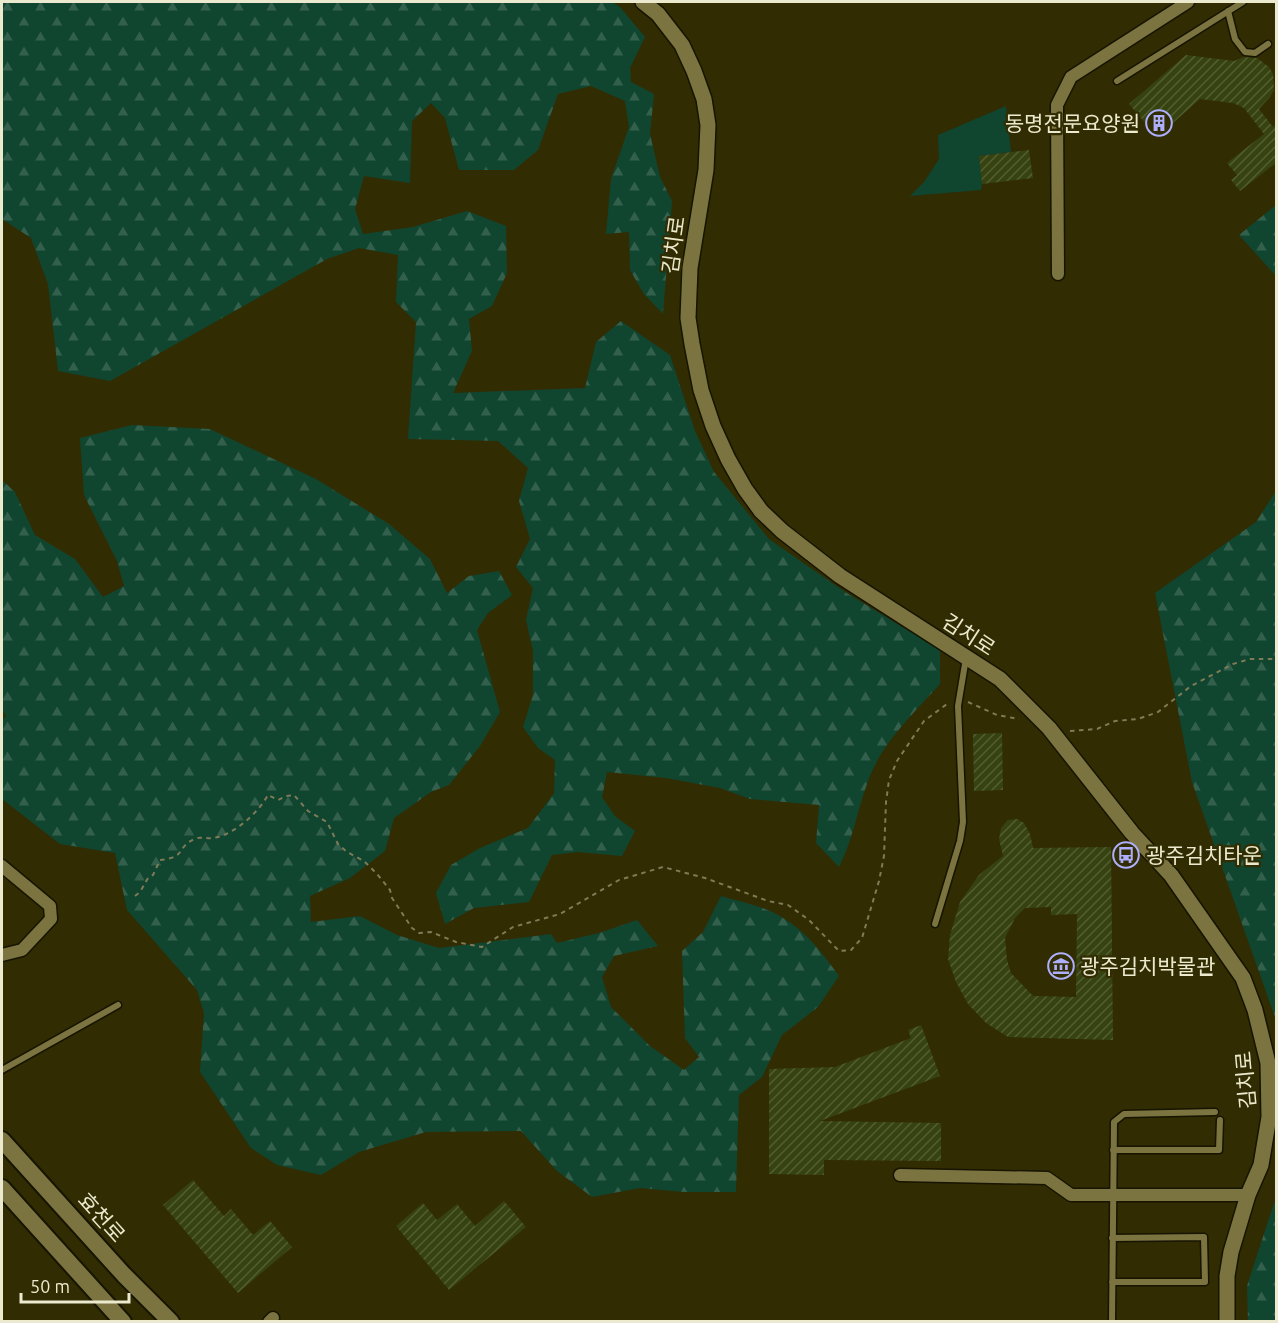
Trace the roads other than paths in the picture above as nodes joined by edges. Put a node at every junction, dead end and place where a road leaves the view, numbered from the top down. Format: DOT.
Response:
graph roads {
  1 [pos="643,2"];
  2 [pos="1188,2"];
  3 [pos="1243,2"];
  4 [pos="1228,11"];
  5 [pos="1268,44"];
  6 [pos="1118,81"];
  7 [pos="1058,274"];
  8 [pos="966,657"];
  9 [pos="2,866"];
  10 [pos="935,924"];
  11 [pos="2,955"];
  12 [pos="118,1005"];
  13 [pos="2,1070"];
  14 [pos="1215,1112"];
  15 [pos="1220,1120"];
  16 [pos="2,1140"];
  17 [pos="1113,1150"];
  18 [pos="900,1175"];
  19 [pos="2,1188"];
  20 [pos="1112,1195"];
  21 [pos="1248,1195"];
  22 [pos="1112,1238"];
  23 [pos="1112,1282"];
  24 [pos="123,1322"];
  25 [pos="171,1322"];
  26 [pos="1112,1322"];
  27 [pos="1227,1322"];
  1 -- 8 [label="street, 김치로"];
  2 -- 7 [label="street"];
  3 -- 4 [label="lane"];
  4 -- 5 [label="lane"];
  4 -- 6 [label="lane"];
  8 -- 10 [label="lane"];
  8 -- 21 [label="street, 김치로"];
  9 -- 11 [label="street"];
  12 -- 13 [label="lane"];
  14 -- 17 [label="lane"];
  15 -- 17 [label="lane"];
  16 -- 25 [label="main road, 효천로"];
  17 -- 20 [label="lane"];
  18 -- 20 [label="street"];
  19 -- 24 [label="main road"];
  20 -- 21 [label="street"];
  20 -- 22 [label="lane"];
  21 -- 27 [label="street, 김치로"];
  22 -- 23 [label="lane"];
  22 -- 23 [label="lane"];
  23 -- 26 [label="lane"];
}
